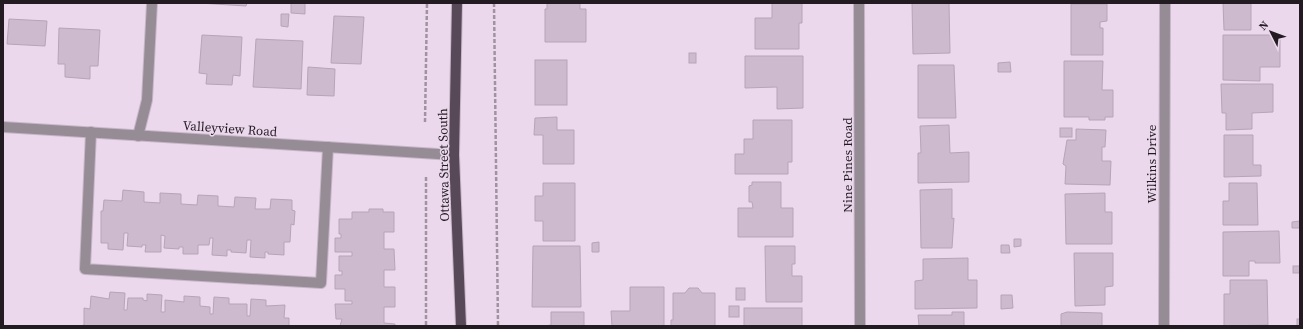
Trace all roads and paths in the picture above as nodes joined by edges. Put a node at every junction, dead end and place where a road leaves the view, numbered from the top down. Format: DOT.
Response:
graph roads {
  1 [pos="152,3"];
  2 [pos="427,3"];
  3 [pos="457,3"];
  4 [pos="494,3"];
  5 [pos="859,3"];
  6 [pos="1165,3"];
  7 [pos="425,122"];
  8 [pos="3,127"];
  9 [pos="91,132"];
  10 [pos="138,136"];
  11 [pos="328,147"];
  12 [pos="454,155"];
  13 [pos="426,177"];
  14 [pos="426,326"];
  15 [pos="461,326"];
  16 [pos="498,326"];
  17 [pos="860,326"];
  18 [pos="1164,326"];
  1 -- 10 [label="street"];
  2 -- 7 [label="path"];
  3 -- 12 [label="main road, Ottawa Street South"];
  4 -- 16 [label="path"];
  5 -- 17 [label="street, Nine Pines Road"];
  6 -- 18 [label="street, Wilkins Drive"];
  8 -- 9 [label="street, Valleyview Road"];
  9 -- 10 [label="street, Valleyview Road"];
  9 -- 11 [label="street"];
  10 -- 11 [label="street, Valleyview Road"];
  11 -- 12 [label="street, Valleyview Road"];
  12 -- 15 [label="main road, Ottawa Street South"];
  13 -- 14 [label="path"];
}
